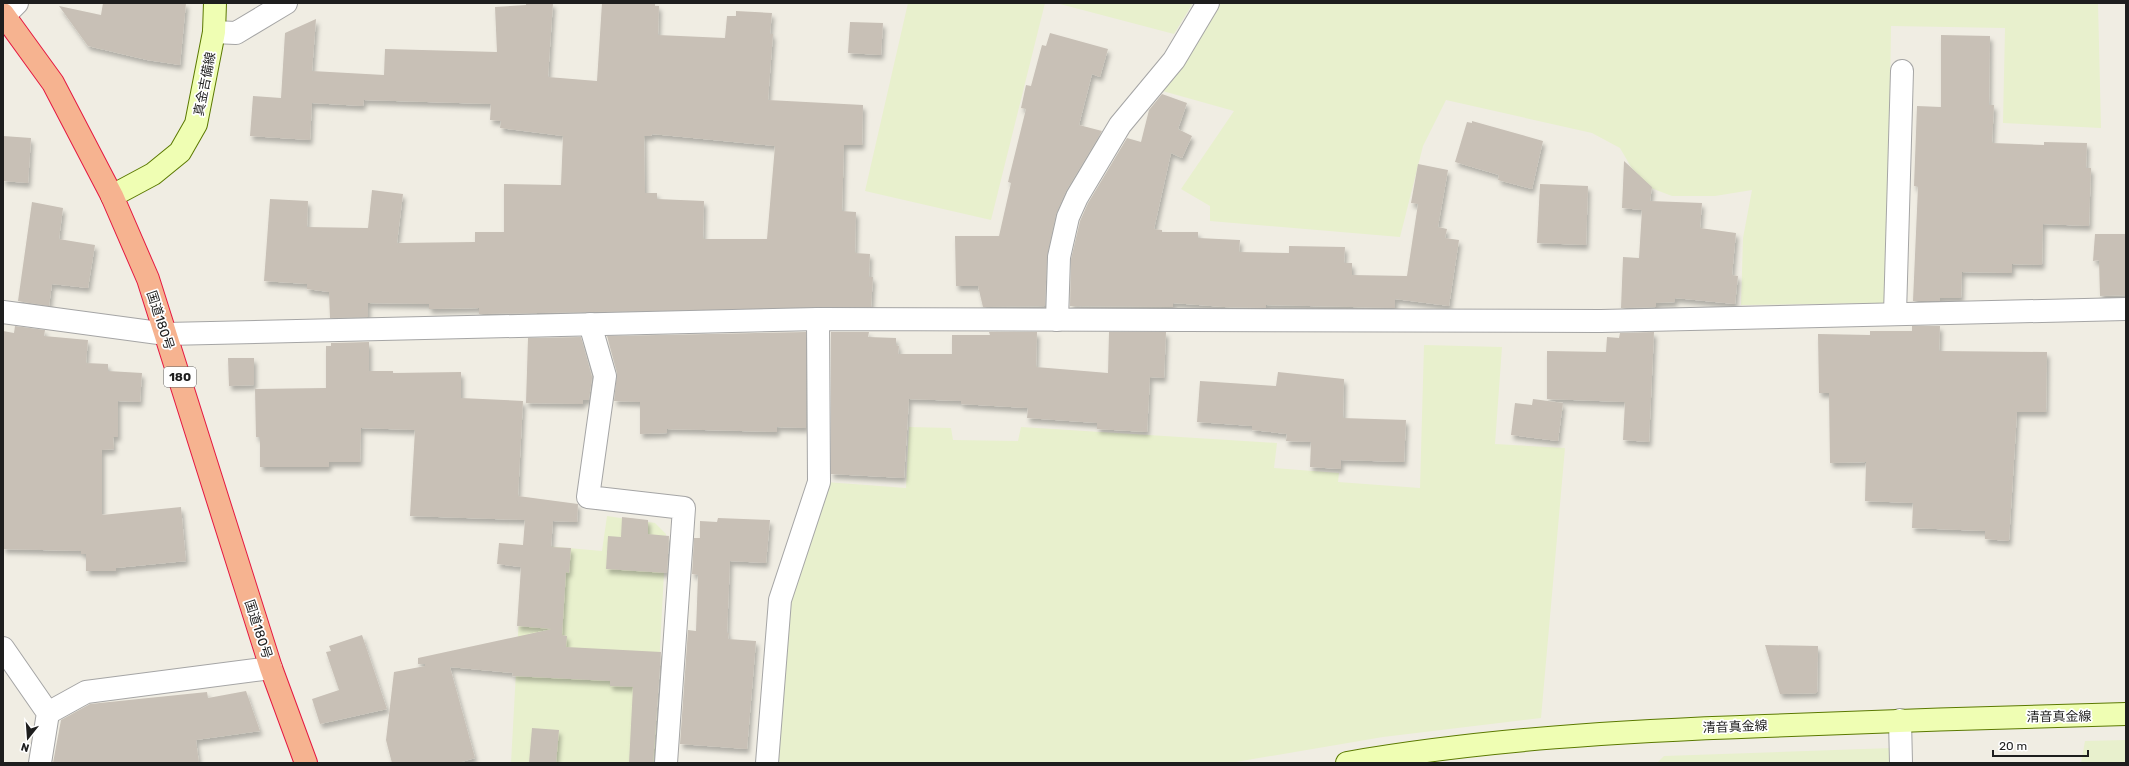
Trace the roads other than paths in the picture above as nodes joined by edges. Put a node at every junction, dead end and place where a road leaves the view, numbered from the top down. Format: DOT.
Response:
graph roads {
  1 [pos="215,3"];
  2 [pos="286,3"];
  3 [pos="1208,3"];
  4 [pos="8,11"];
  5 [pos="214,32"];
  6 [pos="1902,70"];
  7 [pos="112,196"];
  8 [pos="2126,309"];
  9 [pos="3,312"];
  10 [pos="1895,314"];
  11 [pos="818,319"];
  12 [pos="1057,320"];
  13 [pos="590,324"];
  14 [pos="166,334"];
  15 [pos="3,648"];
  16 [pos="271,668"];
  17 [pos="48,713"];
  18 [pos="2126,714"];
  19 [pos="1900,720"];
  20 [pos="40,763"];
  21 [pos="306,763"];
  22 [pos="666,763"];
  23 [pos="767,763"];
  24 [pos="1347,763"];
  25 [pos="1901,763"];
  1 -- 5 [label="main road, 真金吉備線"];
  2 -- 5 [label="street"];
  3 -- 12 [label="street"];
  4 -- 7 [label="highway, 国道180号 / 180"];
  5 -- 7 [label="main road, 真金吉備線"];
  6 -- 10 [label="street"];
  7 -- 14 [label="highway, 国道180号 / 180"];
  8 -- 10 [label="street"];
  9 -- 14 [label="street"];
  10 -- 12 [label="street"];
  11 -- 12 [label="street"];
  11 -- 13 [label="street"];
  11 -- 23 [label="street"];
  13 -- 14 [label="street"];
  13 -- 22 [label="street"];
  14 -- 16 [label="highway, 国道180号 / 180"];
  15 -- 17 [label="street"];
  16 -- 17 [label="street"];
  16 -- 21 [label="highway, 国道180号 / 180"];
  17 -- 20 [label="street"];
  18 -- 19 [label="main road, 清音真金線"];
  19 -- 24 [label="main road, 清音真金線"];
  19 -- 25 [label="street"];
}
